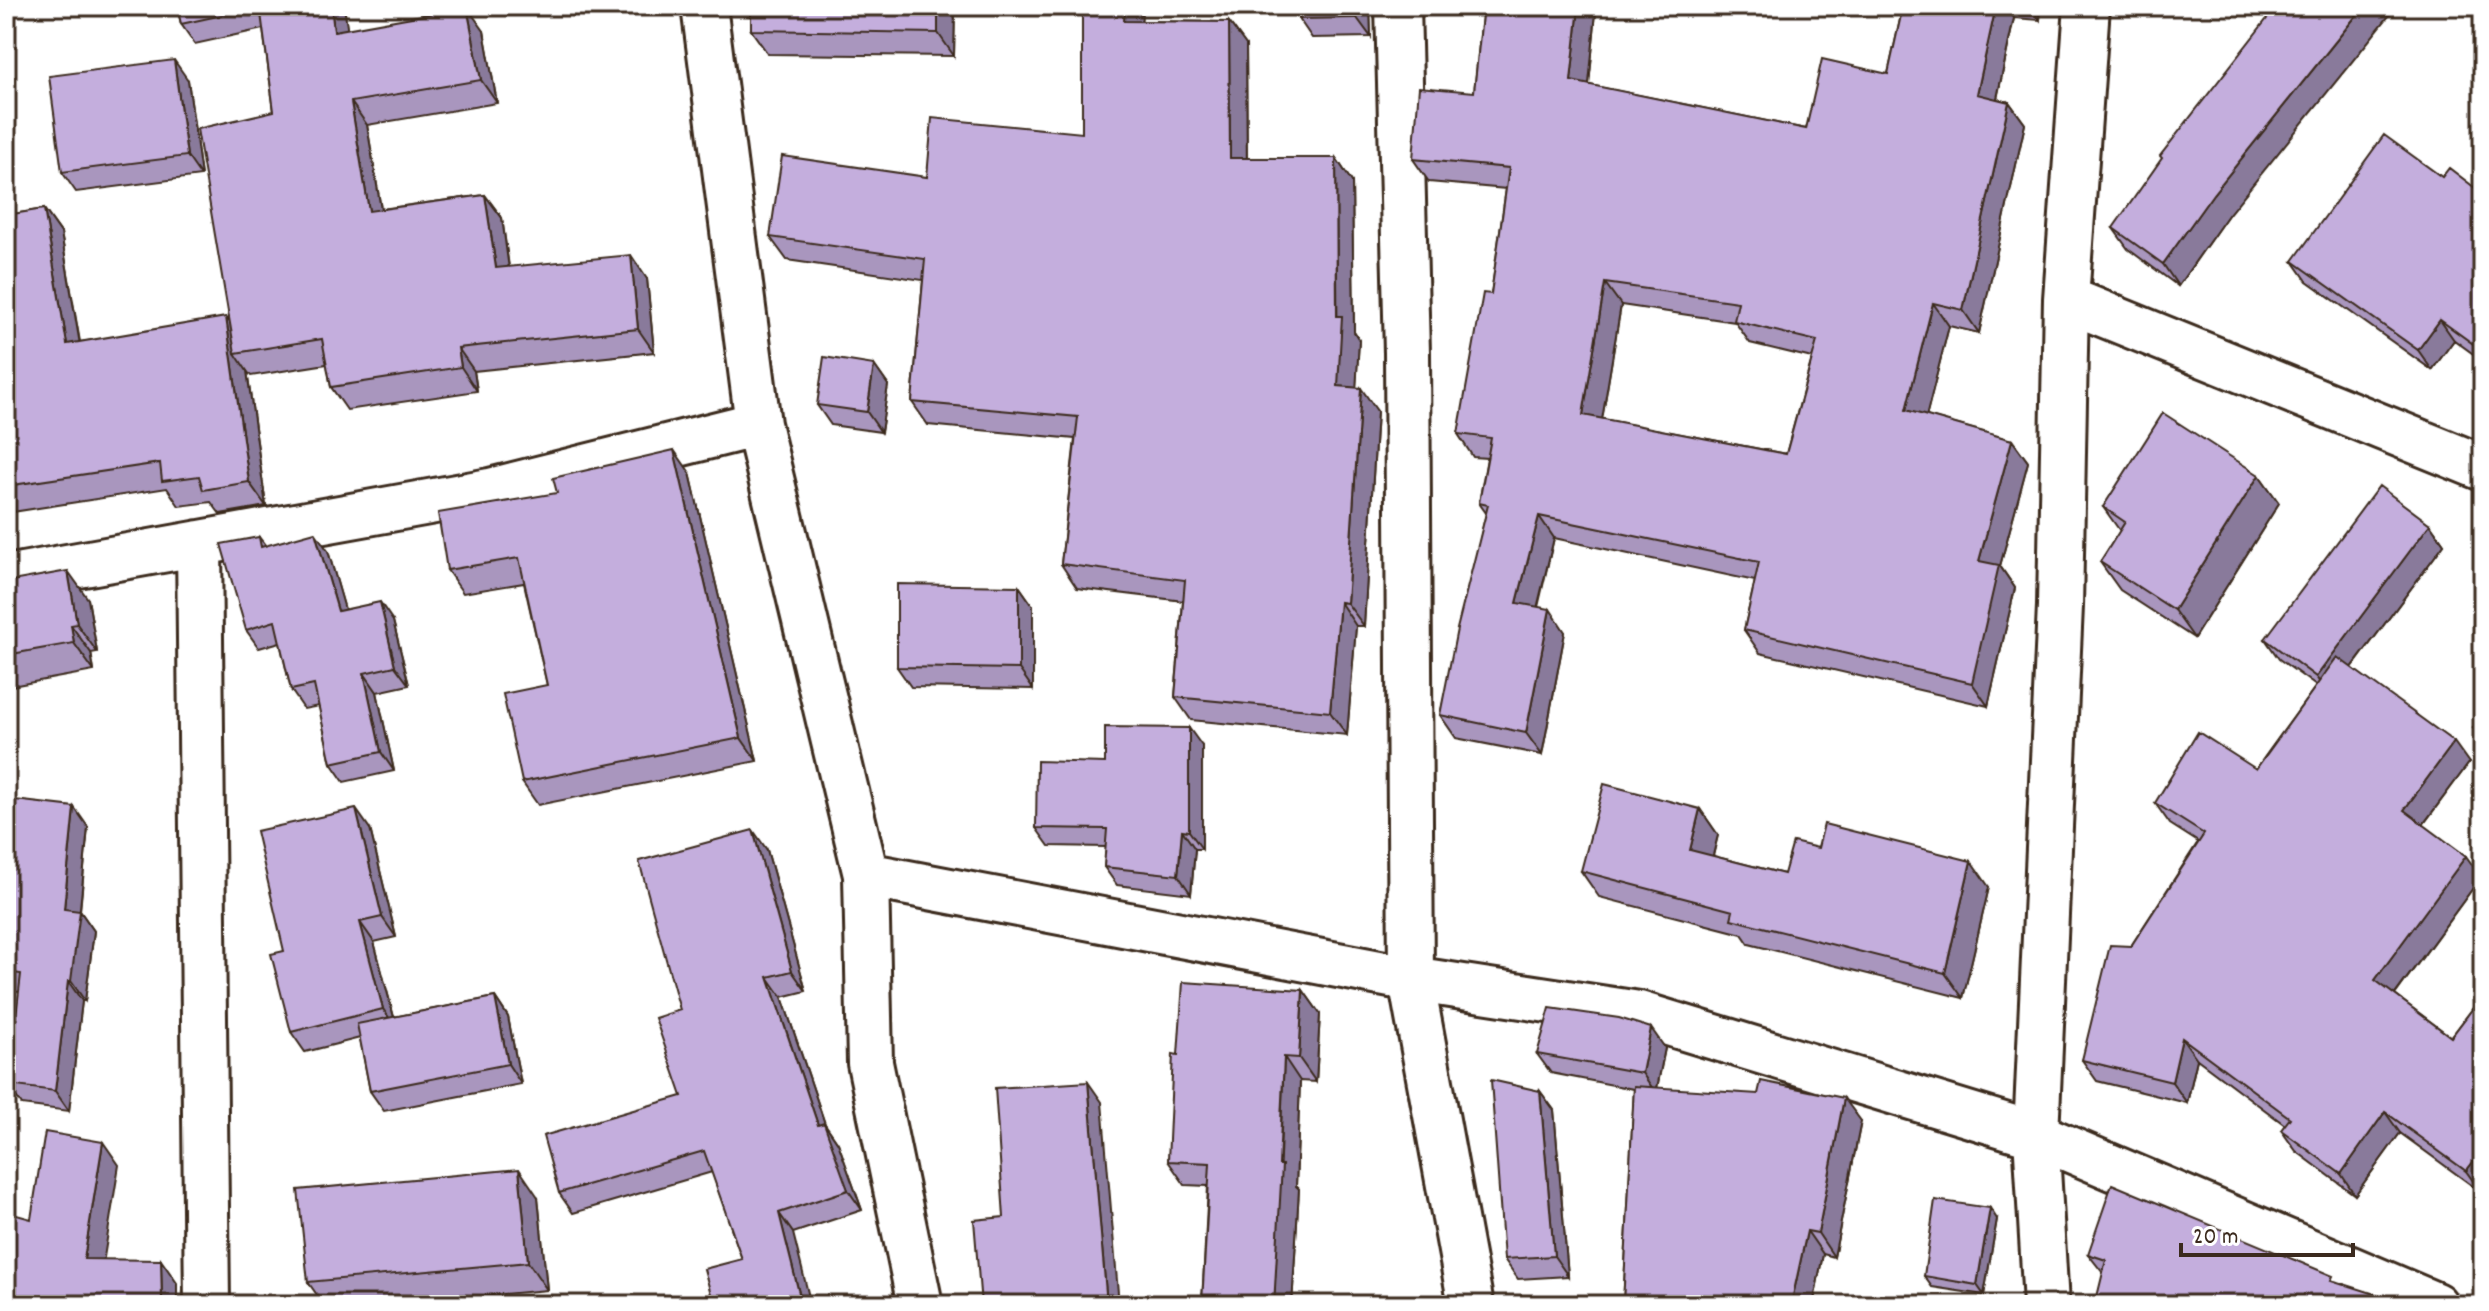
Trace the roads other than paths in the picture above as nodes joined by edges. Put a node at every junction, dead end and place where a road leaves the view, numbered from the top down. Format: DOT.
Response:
graph roads {
  1 [pos="704,6"];
  2 [pos="1398,6"];
  3 [pos="2087,6"];
  4 [pos="2066,299"];
  5 [pos="758,424"];
  6 [pos="2483,468"];
  7 [pos="199,543"];
  8 [pos="6,578"];
  9 [pos="866,875"];
  10 [pos="1411,979"];
  11 [pos="2036,1135"];
  12 [pos="207,1305"];
  13 [pos="920,1305"];
  14 [pos="1471,1305"];
  15 [pos="2046,1305"];
  16 [pos="2435,1305"];
  1 -- 5 [label="street"];
  2 -- 10 [label="street"];
  3 -- 4 [label="street"];
  4 -- 6 [label="street"];
  4 -- 11 [label="street"];
  5 -- 7 [label="street"];
  5 -- 9 [label="street"];
  7 -- 8 [label="street"];
  7 -- 12 [label="street"];
  9 -- 10 [label="street"];
  9 -- 13 [label="street"];
  10 -- 11 [label="street"];
  10 -- 14 [label="street"];
  11 -- 15 [label="street"];
  11 -- 16 [label="street"];
}
